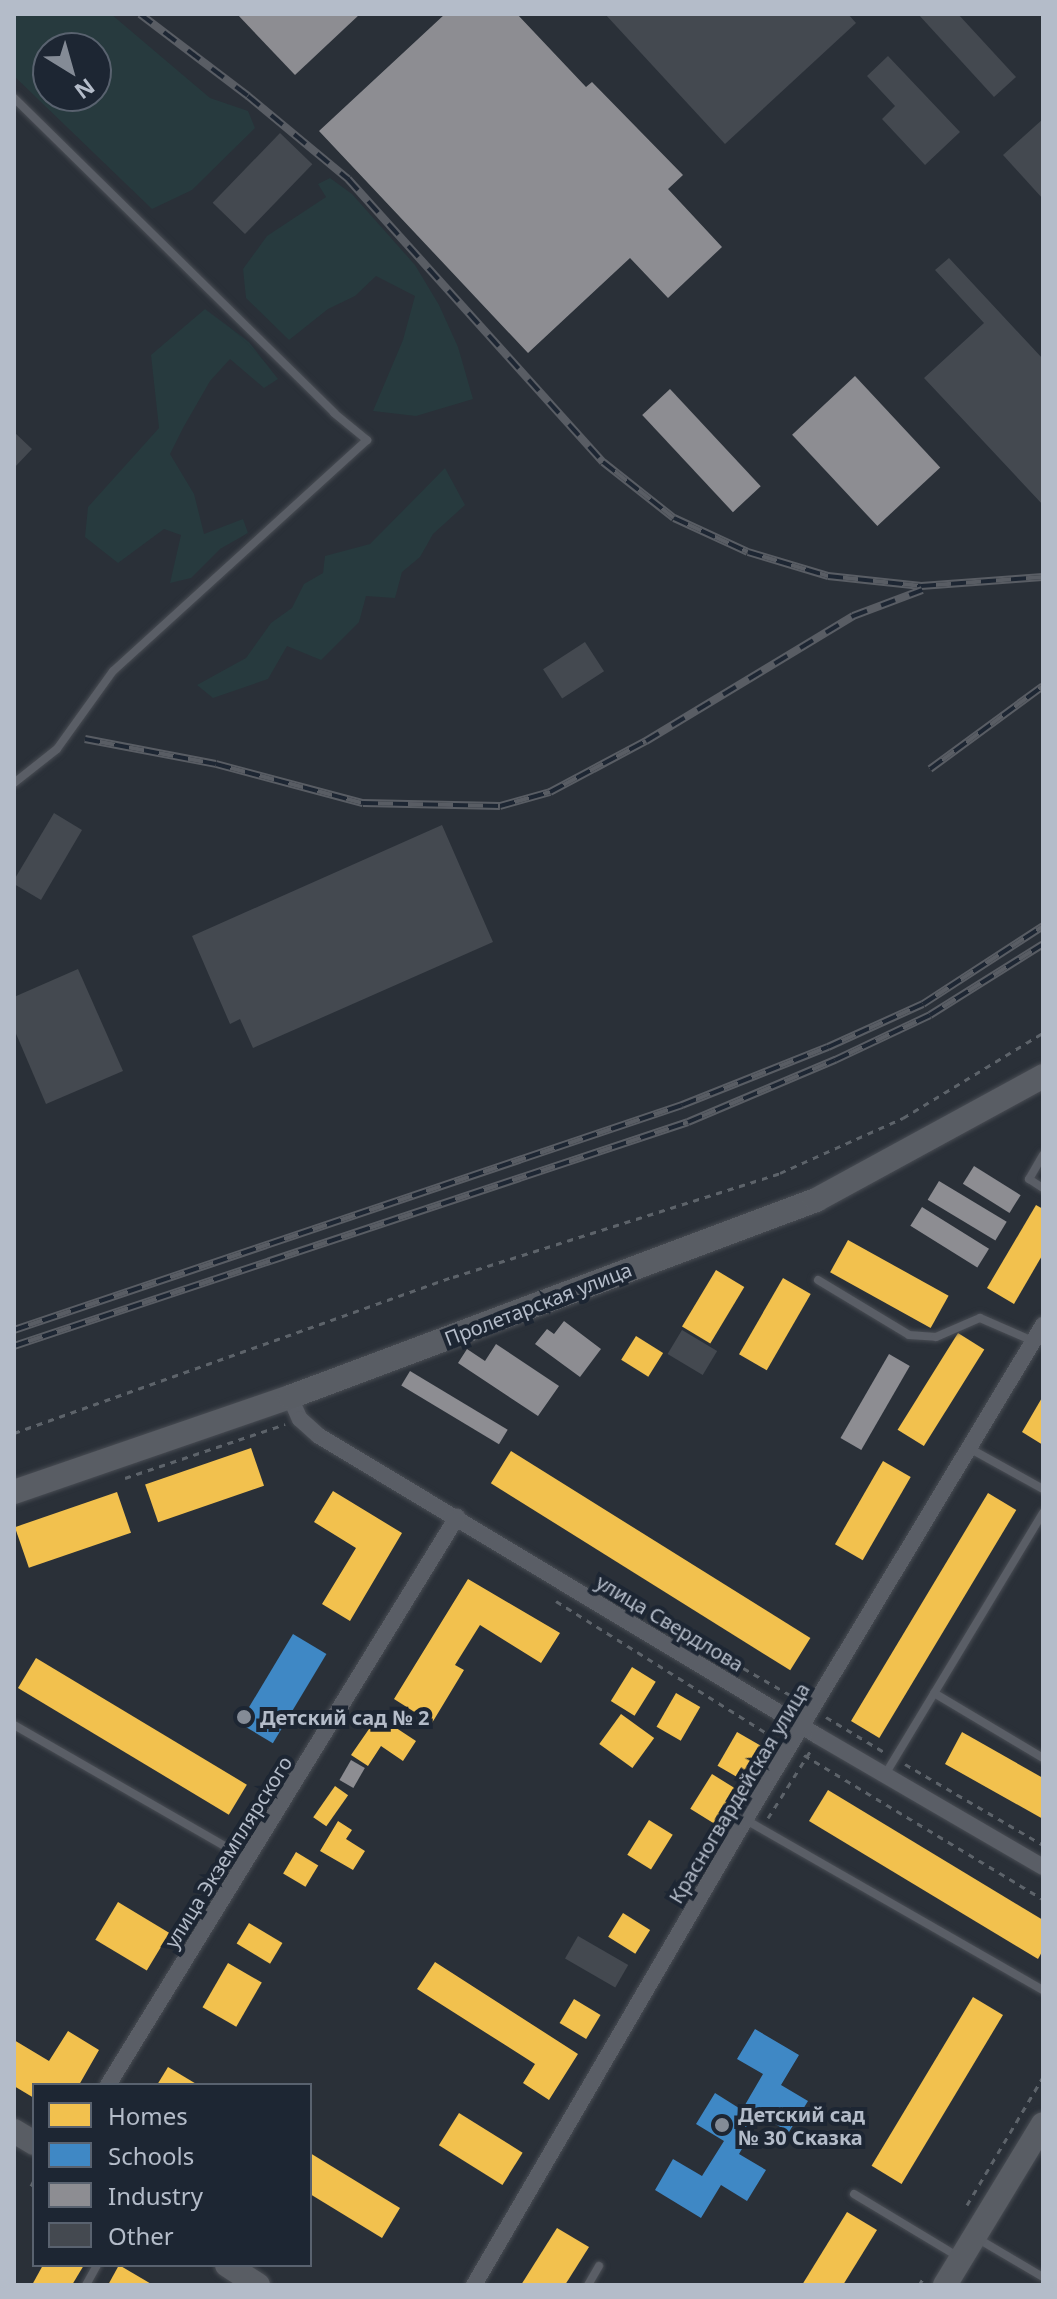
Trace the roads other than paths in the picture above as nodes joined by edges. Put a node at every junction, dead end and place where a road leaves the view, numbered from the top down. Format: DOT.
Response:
graph roads {
  1 [pos="14,98"];
  2 [pos="14,783"];
  3 [pos="1043,1076"];
  4 [pos="1043,1155"];
  5 [pos="1043,1188"];
  6 [pos="818,1280"];
  7 [pos="1043,1325"];
  8 [pos="1033,1341"];
  9 [pos="295,1408"];
  10 [pos="967,1447"];
  11 [pos="1043,1489"];
  12 [pos="14,1492"];
  13 [pos="1043,1513"];
  14 [pos="457,1517"];
  15 [pos="934,1693"];
  16 [pos="14,1725"];
  17 [pos="803,1727"];
  18 [pos="1043,1758"];
  19 [pos="891,1766"];
  20 [pos="745,1820"];
  21 [pos="247,1859"];
  22 [pos="1043,1867"];
  23 [pos="1043,1990"];
  24 [pos="109,2083"];
  25 [pos="1043,2124"];
  26 [pos="14,2131"];
  27 [pos="32,2142"];
  28 [pos="854,2194"];
  29 [pos="974,2237"];
  30 [pos="952,2252"];
  31 [pos="599,2266"];
  32 [pos="96,2267"];
  33 [pos="230,2267"];
  34 [pos="1043,2277"];
  35 [pos="86,2285"];
  36 [pos="258,2285"];
  37 [pos="474,2285"];
  38 [pos="588,2285"];
  39 [pos="945,2285"];
  1 -- 2 [label="lane"];
  3 -- 9 [label="street, Пролетарская улица"];
  4 -- 5 [label="lane"];
  6 -- 8 [label="lane"];
  7 -- 8 [label="street, Красногвардейская улица"];
  8 -- 10 [label="street, Красногвардейская улица"];
  9 -- 12 [label="street, Пролетарская улица"];
  9 -- 14 [label="street, улица Свердлова"];
  10 -- 11 [label="lane"];
  10 -- 17 [label="street, Красногвардейская улица"];
  13 -- 15 [label="lane"];
  14 -- 17 [label="street, улица Свердлова"];
  14 -- 21 [label="street, улица Экземплярского"];
  15 -- 18 [label="lane"];
  15 -- 19 [label="lane"];
  16 -- 21 [label="lane"];
  17 -- 19 [label="street, улица Свердлова"];
  17 -- 20 [label="street, Красногвардейская улица"];
  19 -- 22 [label="street, улица Свердлова"];
  20 -- 23 [label="lane"];
  20 -- 37 [label="street, Красногвардейская улица"];
  21 -- 24 [label="street, улица Экземплярского"];
  25 -- 29 [label="street"];
  26 -- 27 [label="street"];
  28 -- 30 [label="lane"];
  29 -- 30 [label="street"];
  29 -- 34 [label="lane"];
  30 -- 39 [label="street"];
  31 -- 38 [label="lane"];
  32 -- 35 [label="lane"];
  33 -- 36 [label="street"];
}
